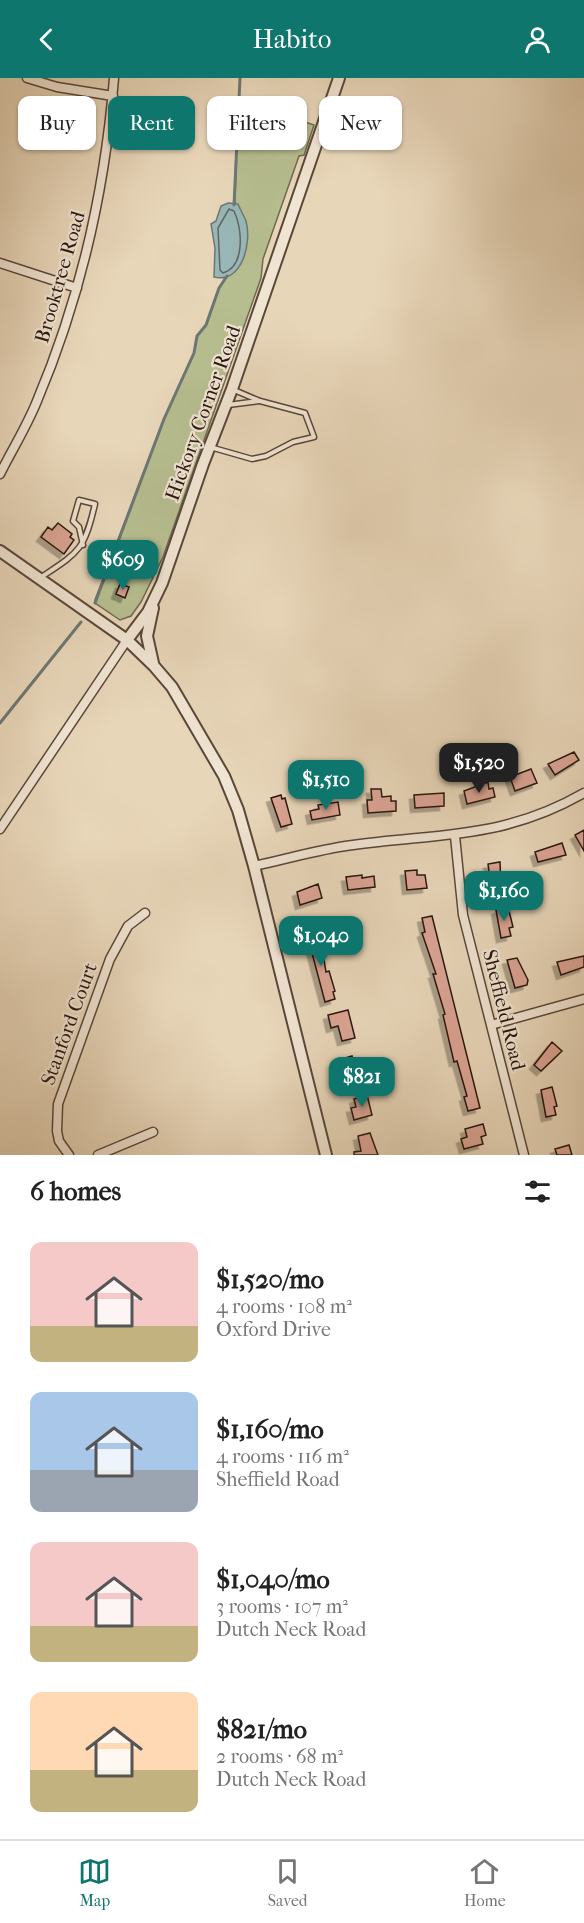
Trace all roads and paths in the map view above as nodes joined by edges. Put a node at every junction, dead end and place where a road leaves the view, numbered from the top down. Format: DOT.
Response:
graph roads {
  1 [pos="27,78"];
  2 [pos="114,78"];
  3 [pos="339,78"];
  4 [pos="113,96"];
  5 [pos="108,132"];
  6 [pos="0,263"];
  7 [pos="77,288"];
  8 [pos="232,389"];
  9 [pos="260,401"];
  10 [pos="225,405"];
  11 [pos="209,447"];
  12 [pos="0,474"];
  13 [pos="83,545"];
  14 [pos="0,551"];
  15 [pos="39,578"];
  16 [pos="156,596"];
  17 [pos="127,640"];
  18 [pos="154,666"];
  19 [pos="584,793"];
  20 [pos="0,829"];
  21 [pos="455,836"];
  22 [pos="254,867"];
  23 [pos="145,913"];
  24 [pos="584,999"];
  25 [pos="491,1025"];
  26 [pos="153,1132"];
  27 [pos="69,1155"];
  28 [pos="98,1155"];
  29 [pos="326,1155"];
  30 [pos="524,1155"];
  1 -- 4 [label="street"];
  2 -- 4 [label="street, Brooktree Road"];
  3 -- 8 [label="street, Hickory Corner Road"];
  5 -- 7 [label="street, Brooktree Road"];
  6 -- 7 [label="street"];
  7 -- 12 [label="street, Brooktree Road"];
  8 -- 9 [label="lane"];
  8 -- 10 [label="street, Hickory Corner Road"];
  9 -- 10 [label="lane"];
  9 -- 11 [label="lane"];
  10 -- 11 [label="street, Hickory Corner Road"];
  11 -- 16 [label="street, Hickory Corner Road"];
  13 -- 13 [label="lane"];
  13 -- 15 [label="lane"];
  14 -- 15 [label="street"];
  15 -- 17 [label="street"];
  16 -- 17 [label="street, Hickory Corner Road"];
  16 -- 18 [label="street"];
  17 -- 18 [label="street"];
  17 -- 20 [label="street, Hickory Corner Road"];
  18 -- 22 [label="street"];
  19 -- 21 [label="street"];
  21 -- 22 [label="street"];
  21 -- 25 [label="street, Sheffield Road"];
  22 -- 29 [label="street"];
  23 -- 27 [label="street, Stanford Court"];
  24 -- 25 [label="street"];
  25 -- 30 [label="street, Sheffield Road"];
  26 -- 28 [label="street"];
}
